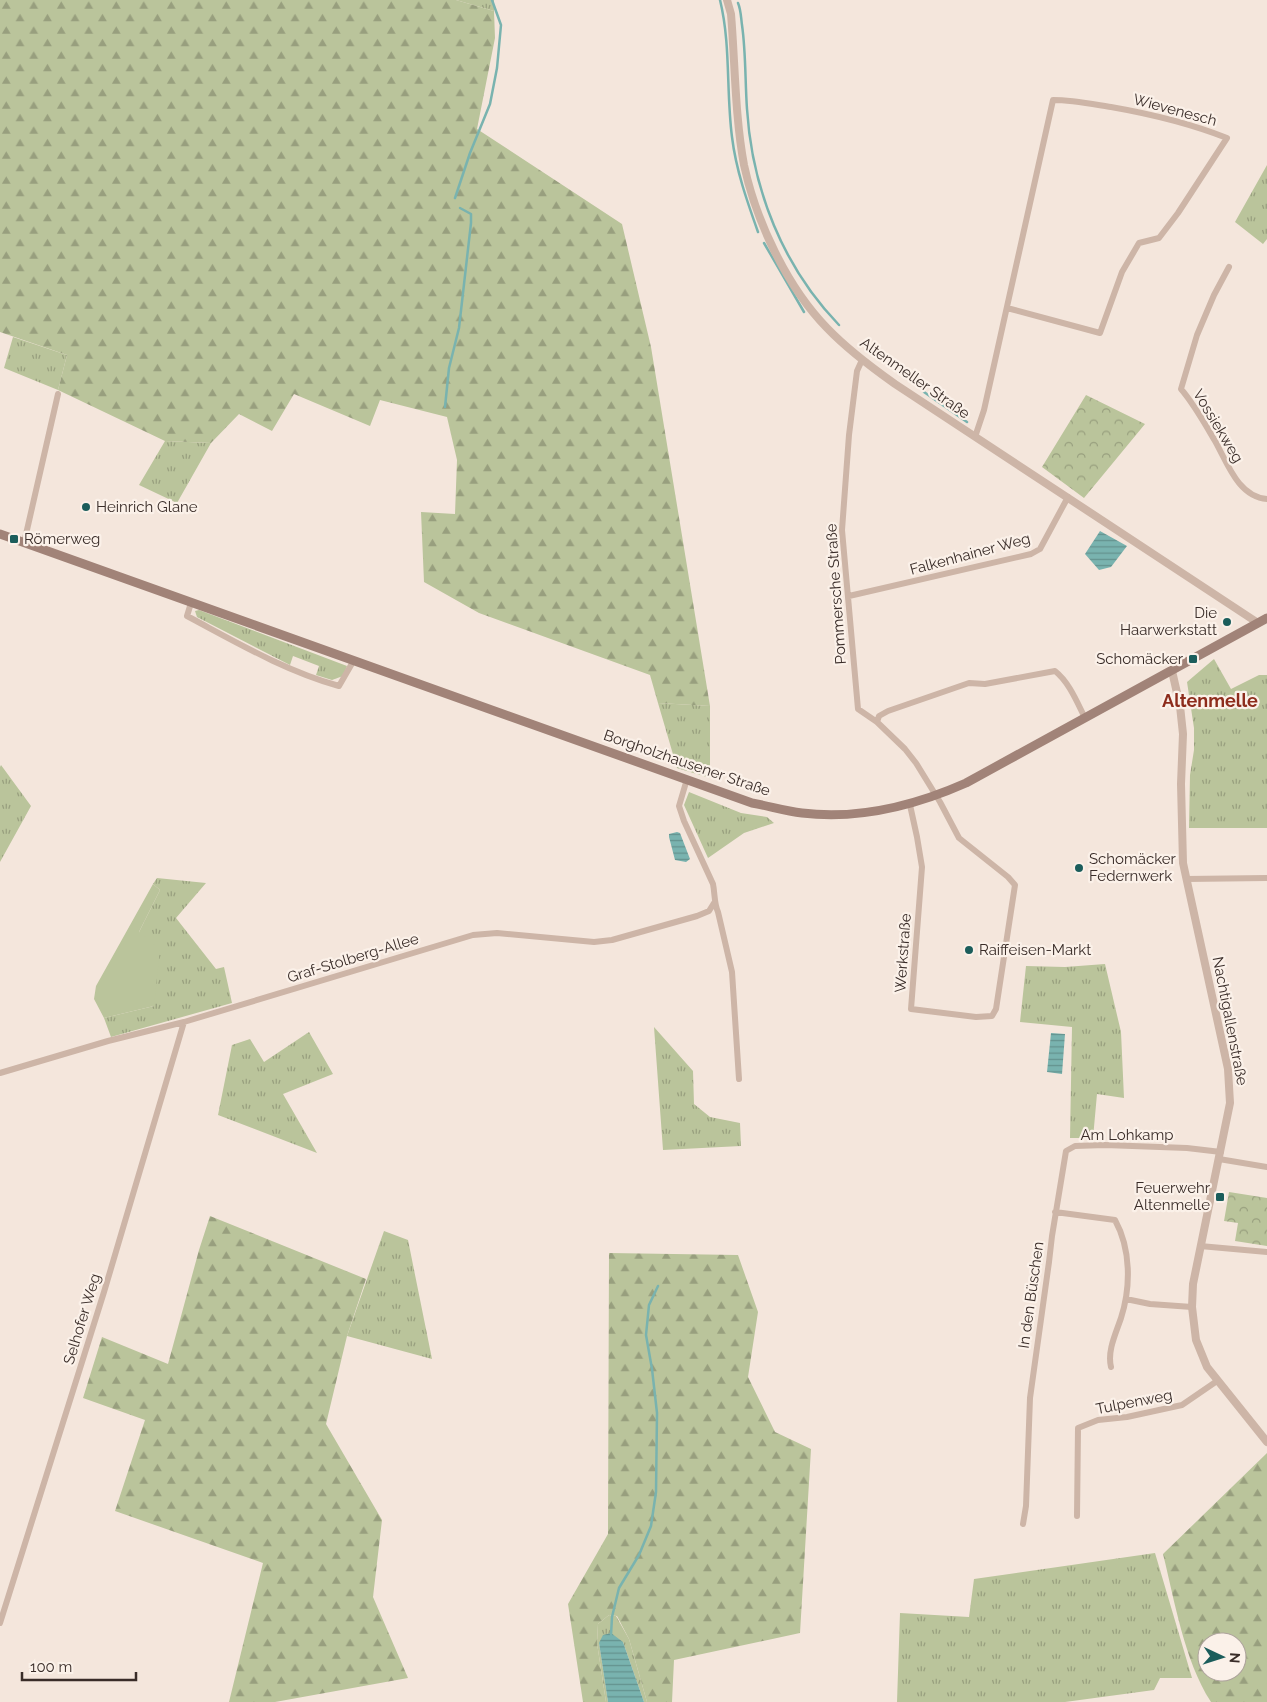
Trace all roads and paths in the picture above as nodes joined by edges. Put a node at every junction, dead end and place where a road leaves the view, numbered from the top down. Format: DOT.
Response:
graph roads {
  1 [pos="727,0"];
  2 [pos="1229,267"];
  3 [pos="1007,308"];
  4 [pos="862,360"];
  5 [pos="58,394"];
  6 [pos="975,437"];
  7 [pos="1068,496"];
  8 [pos="1267,499"];
  9 [pos="0,534"];
  10 [pos="24,543"];
  11 [pos="848,596"];
  12 [pos="191,603"];
  13 [pos="1267,618"];
  14 [pos="1258,623"];
  15 [pos="354,660"];
  16 [pos="1172,670"];
  17 [pos="1084,718"];
  18 [pos="877,722"];
  19 [pos="687,779"];
  20 [pos="936,796"];
  21 [pos="910,805"];
  22 [pos="1267,878"];
  23 [pos="1186,879"];
  24 [pos="1015,885"];
  25 [pos="714,903"];
  26 [pos="184,1022"];
  27 [pos="0,1073"];
  28 [pos="739,1080"];
  29 [pos="1220,1155"];
  30 [pos="1267,1167"];
  31 [pos="1055,1212"];
  32 [pos="1200,1246"];
  33 [pos="1267,1252"];
  34 [pos="1126,1300"];
  35 [pos="1192,1307"];
  36 [pos="1111,1367"];
  37 [pos="1217,1381"];
  38 [pos="1267,1442"];
  39 [pos="1077,1516"];
  40 [pos="1023,1524"];
  41 [pos="0,1623"];
  1 -- 4 [label="street, Altenmeller Straße"];
  2 -- 8 [label="street, Vossiekweg"];
  3 -- 3 [label="street, Wievenesch"];
  3 -- 6 [label="street, Wievenesch"];
  4 -- 6 [label="street, Altenmeller Straße"];
  4 -- 11 [label="street, Pommersche Straße"];
  5 -- 10 [label="street"];
  6 -- 7 [label="street, Altenmeller Straße"];
  7 -- 11 [label="street, Falkenhainer Weg"];
  7 -- 14 [label="street, Altenmeller Straße"];
  9 -- 10 [label="main road, Borgholzhausener Straße"];
  10 -- 12 [label="main road, Borgholzhausener Straße"];
  11 -- 18 [label="street, Pommersche Straße"];
  12 -- 15 [label="main road, Borgholzhausener Straße"];
  12 -- 15 [label="street"];
  13 -- 14 [label="main road, Borgholzhausener Straße"];
  14 -- 16 [label="main road, Borgholzhausener Straße"];
  15 -- 19 [label="main road, Borgholzhausener Straße"];
  16 -- 17 [label="main road, Borgholzhausener Straße"];
  16 -- 23 [label="street, Nachtigallenstraße"];
  17 -- 18 [label="street"];
  17 -- 20 [label="main road, Borgholzhausener Straße"];
  18 -- 20 [label="street, Pommersche Straße"];
  19 -- 21 [label="main road, Borgholzhausener Straße"];
  19 -- 25 [label="street"];
  20 -- 21 [label="main road, Borgholzhausener Straße"];
  20 -- 24 [label="street, Pommersche Straße"];
  21 -- 24 [label="street, Werkstraße"];
  22 -- 23 [label="street"];
  23 -- 29 [label="street, Nachtigallenstraße"];
  25 -- 26 [label="street, Graf-Stolberg-Allee"];
  25 -- 28 [label="street"];
  26 -- 27 [label="street, Graf-Stolberg-Allee"];
  26 -- 41 [label="street, Selhofer Weg"];
  29 -- 30 [label="street"];
  29 -- 31 [label="street, Am Lohkamp"];
  29 -- 32 [label="street, Nachtigallenstraße"];
  31 -- 34 [label="street"];
  31 -- 40 [label="street, In den Büschen"];
  32 -- 33 [label="street"];
  32 -- 35 [label="street, Nachtigallenstraße"];
  34 -- 35 [label="street"];
  34 -- 36 [label="street"];
  35 -- 37 [label="street, Nachtigallenstraße"];
  37 -- 38 [label="street, Nachtigallenstraße"];
  37 -- 39 [label="street, Tulpenweg"];
}
